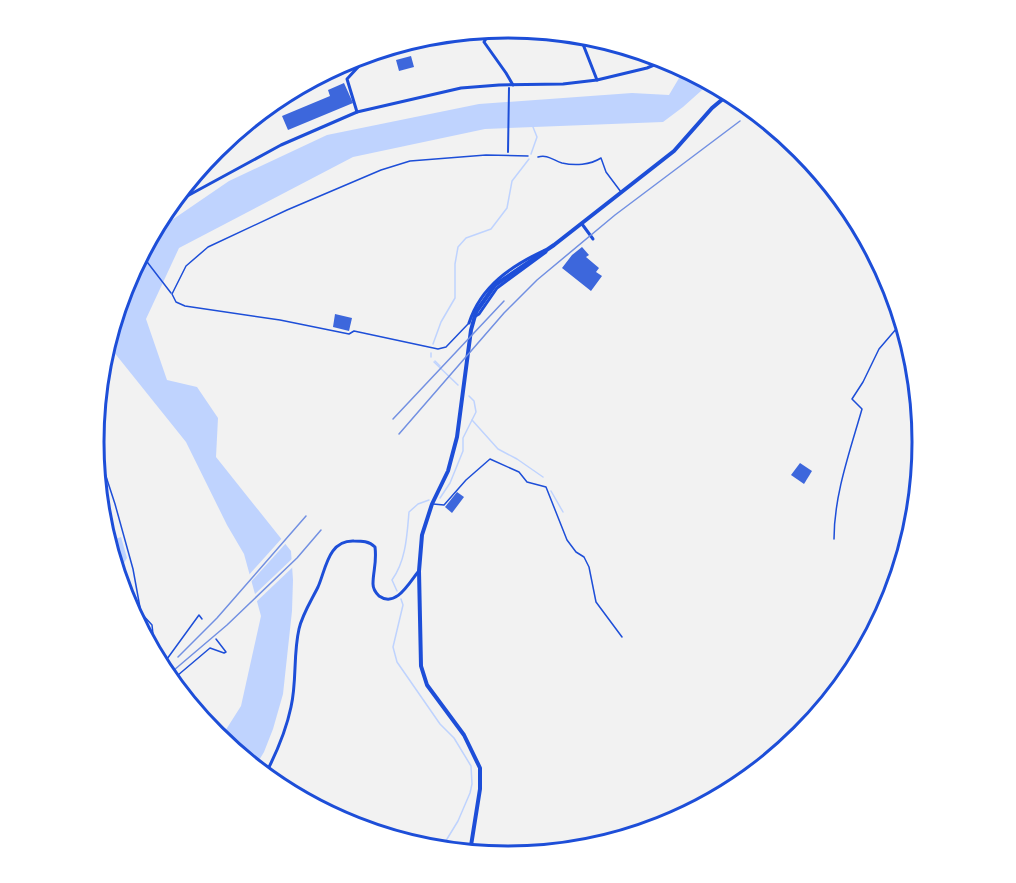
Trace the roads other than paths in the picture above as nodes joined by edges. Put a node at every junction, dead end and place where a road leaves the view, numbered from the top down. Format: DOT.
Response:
graph roads {
  1 [pos="486,38"];
  2 [pos="583,44"];
  3 [pos="654,65"];
  4 [pos="359,66"];
  5 [pos="597,80"];
  6 [pos="511,86"];
  7 [pos="722,100"];
  8 [pos="357,112"];
  9 [pos="508,152"];
  10 [pos="528,156"];
  11 [pos="538,157"];
  12 [pos="621,192"];
  13 [pos="187,196"];
  14 [pos="582,224"];
  15 [pos="593,238"];
  16 [pos="554,245"];
  17 [pos="147,261"];
  18 [pos="172,294"];
  19 [pos="469,323"];
  20 [pos="461,378"];
  21 [pos="468,378"];
  22 [pos="106,477"];
  23 [pos="432,504"];
  24 [pos="419,571"];
  25 [pos="140,607"];
  26 [pos="145,618"];
  27 [pos="154,634"];
  28 [pos="622,637"];
  29 [pos="269,767"];
  30 [pos="471,844"];
  1 -- 6 [label="street"];
  2 -- 5 [label="street"];
  3 -- 5 [label="street"];
  4 -- 8 [label="street"];
  5 -- 6 [label="street"];
  6 -- 8 [label="street"];
  6 -- 9 [label="street"];
  7 -- 12 [label="main road"];
  8 -- 13 [label="street"];
  10 -- 18 [label="lane"];
  11 -- 12 [label="lane"];
  12 -- 14 [label="main road"];
  14 -- 15 [label="street"];
  14 -- 16 [label="main road"];
  16 -- 19 [label="street"];
  16 -- 19 [label="street"];
  16 -- 23 [label="main road"];
  17 -- 18 [label="lane"];
  18 -- 19 [label="lane"];
  20 -- 21 [label="street"];
  22 -- 25 [label="lane"];
  23 -- 24 [label="main road"];
  23 -- 28 [label="lane"];
  24 -- 29 [label="street"];
  24 -- 30 [label="main road"];
  26 -- 27 [label="lane"];
}
